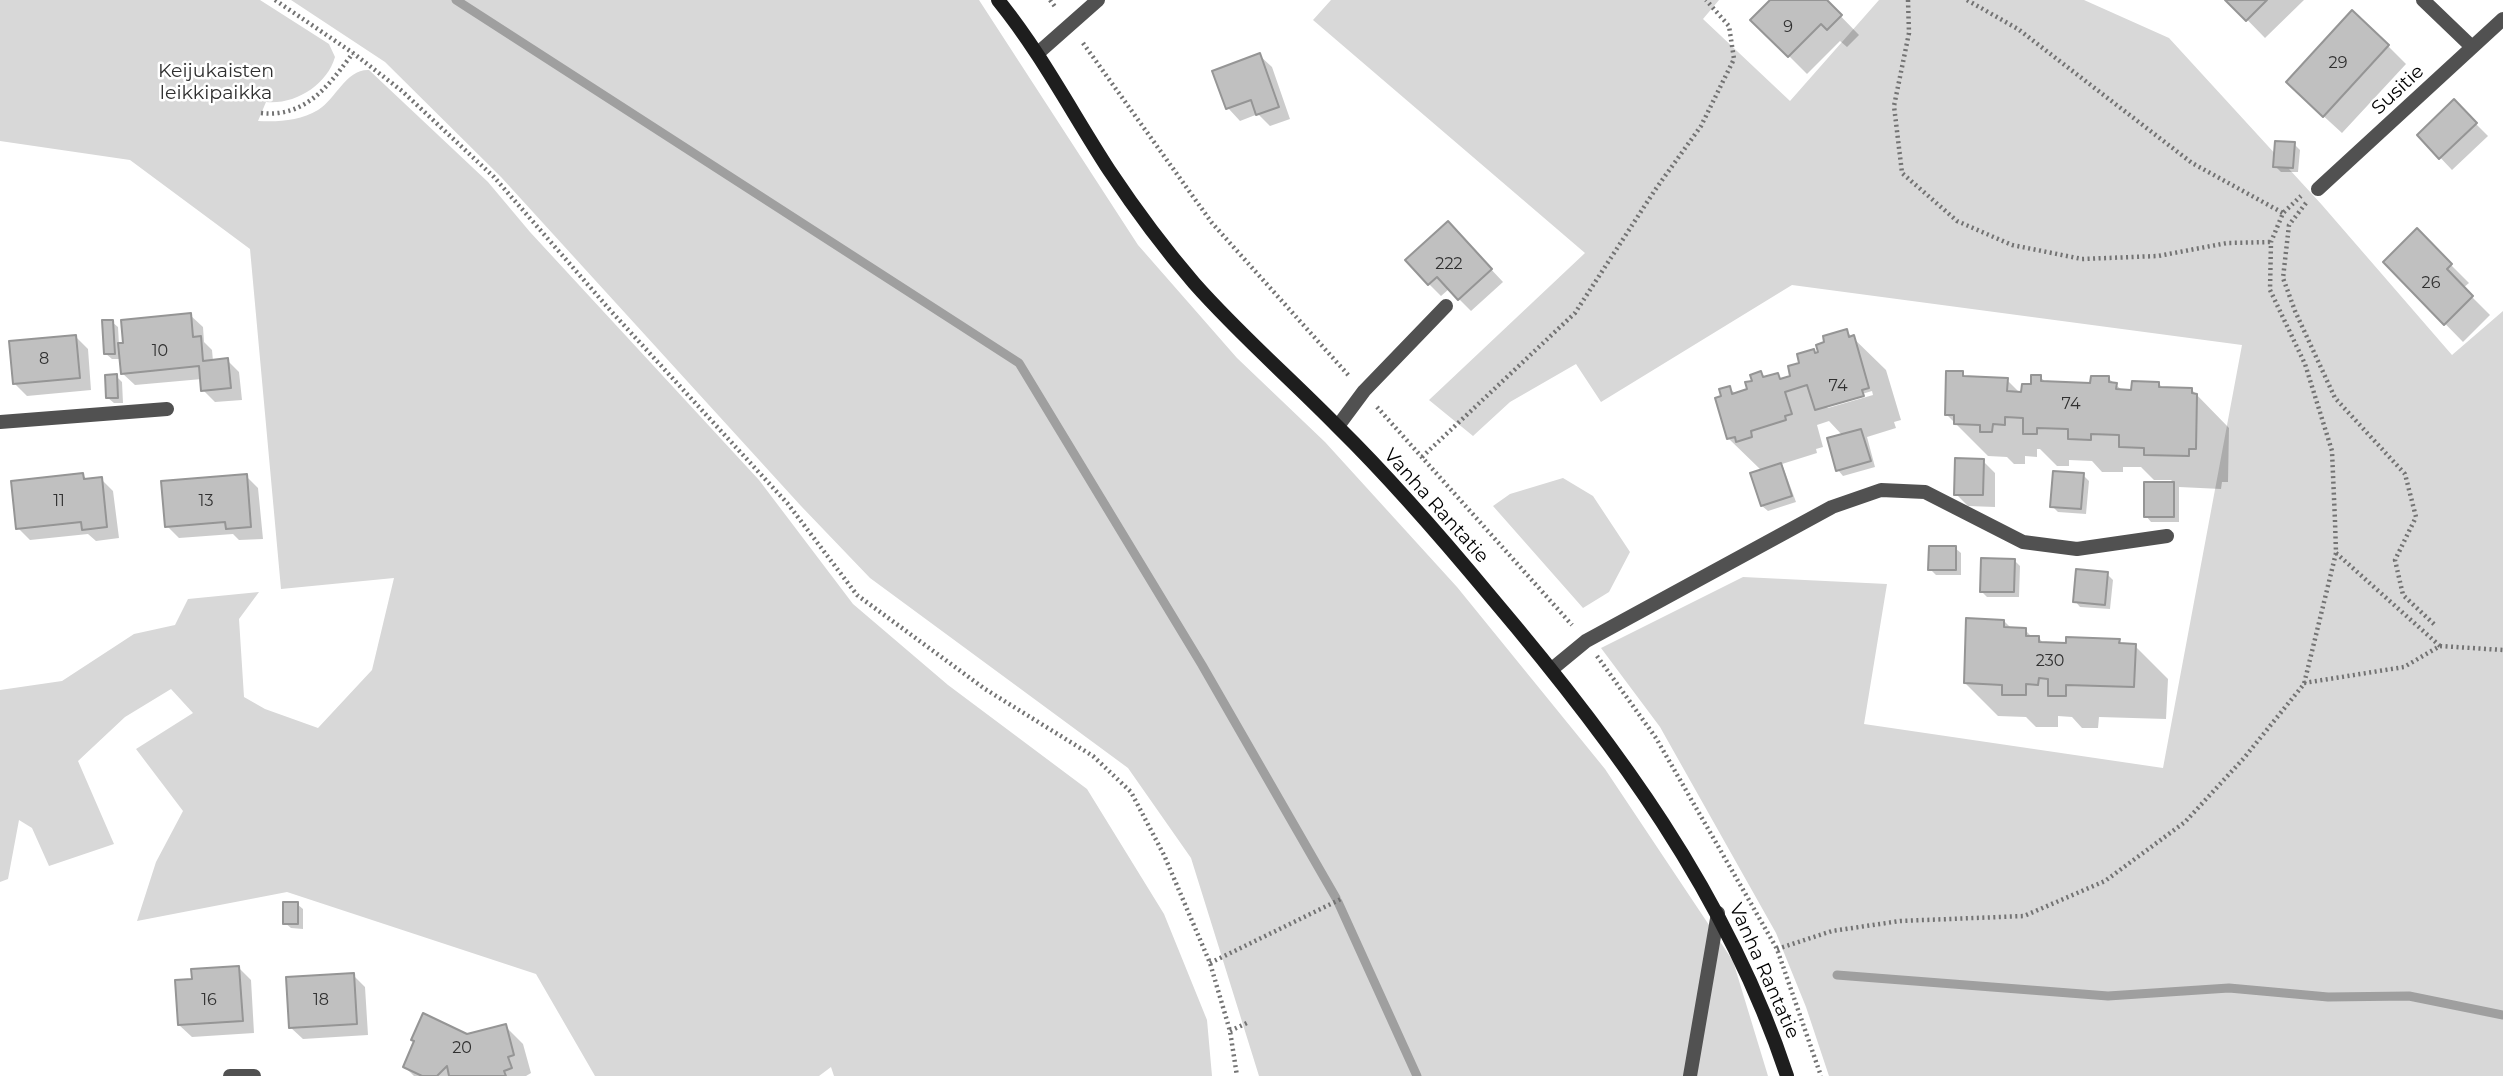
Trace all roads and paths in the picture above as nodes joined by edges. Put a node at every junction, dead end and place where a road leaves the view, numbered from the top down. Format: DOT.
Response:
graph roads {
  1 [pos="275,0"];
  2 [pos="998,0"];
  3 [pos="1050,0"];
  4 [pos="1098,0"];
  5 [pos="1706,0"];
  6 [pos="1908,0"];
  7 [pos="1967,0"];
  8 [pos="2423,0"];
  9 [pos="2503,19"];
  10 [pos="1070,24"];
  11 [pos="2472,47"];
  12 [pos="354,53"];
  13 [pos="1038,53"];
  14 [pos="261,113"];
  15 [pos="2318,189"];
  16 [pos="2283,213"];
  17 [pos="2271,242"];
  18 [pos="1446,306"];
  19 [pos="1364,391"];
  20 [pos="167,409"];
  21 [pos="0,422"];
  22 [pos="1338,426"];
  23 [pos="1422,457"];
  24 [pos="2167,536"];
  25 [pos="2336,553"];
  26 [pos="2436,626"];
  27 [pos="1586,641"];
  28 [pos="2440,646"];
  29 [pos="2503,650"];
  30 [pos="1552,669"];
  31 [pos="2304,684"];
  32 [pos="1343,898"];
  33 [pos="1718,913"];
  34 [pos="1777,949"];
  35 [pos="1210,963"];
  36 [pos="1249,1022"];
  37 [pos="1230,1031"];
  38 [pos="230,1076"];
  39 [pos="254,1076"];
  40 [pos="1237,1076"];
  41 [pos="1690,1076"];
  42 [pos="1787,1076"];
  43 [pos="1821,1076"];
  1 -- 12 [label="path"];
  2 -- 13 [label="main road, Vanha Rantatie"];
  3 -- 10 [label="path"];
  4 -- 10 [label="street"];
  5 -- 23 [label="path"];
  6 -- 17 [label="path"];
  7 -- 16 [label="path"];
  8 -- 11 [label="street"];
  9 -- 11 [label="street, Susitie"];
  10 -- 13 [label="street"];
  10 -- 19 [label="path"];
  11 -- 15 [label="street, Susitie"];
  12 -- 14 [label="path"];
  12 -- 35 [label="path"];
  13 -- 22 [label="main road, Vanha Rantatie"];
  15 -- 16 [label="path"];
  15 -- 26 [label="path"];
  16 -- 17 [label="path"];
  17 -- 25 [label="path"];
  18 -- 19 [label="street"];
  19 -- 22 [label="street"];
  19 -- 23 [label="path"];
  20 -- 21 [label="street"];
  22 -- 30 [label="main road, Vanha Rantatie"];
  23 -- 27 [label="path"];
  24 -- 27 [label="street"];
  25 -- 28 [label="path"];
  25 -- 31 [label="path"];
  27 -- 30 [label="street"];
  27 -- 34 [label="path"];
  28 -- 29 [label="path"];
  28 -- 31 [label="path"];
  30 -- 33 [label="main road, Vanha Rantatie"];
  31 -- 34 [label="path"];
  32 -- 35 [label="path"];
  33 -- 41 [label="street"];
  33 -- 42 [label="main road, Vanha Rantatie"];
  34 -- 43 [label="path"];
  35 -- 37 [label="path"];
  36 -- 37 [label="path"];
  37 -- 40 [label="path"];
  38 -- 39 [label="street"];
}
